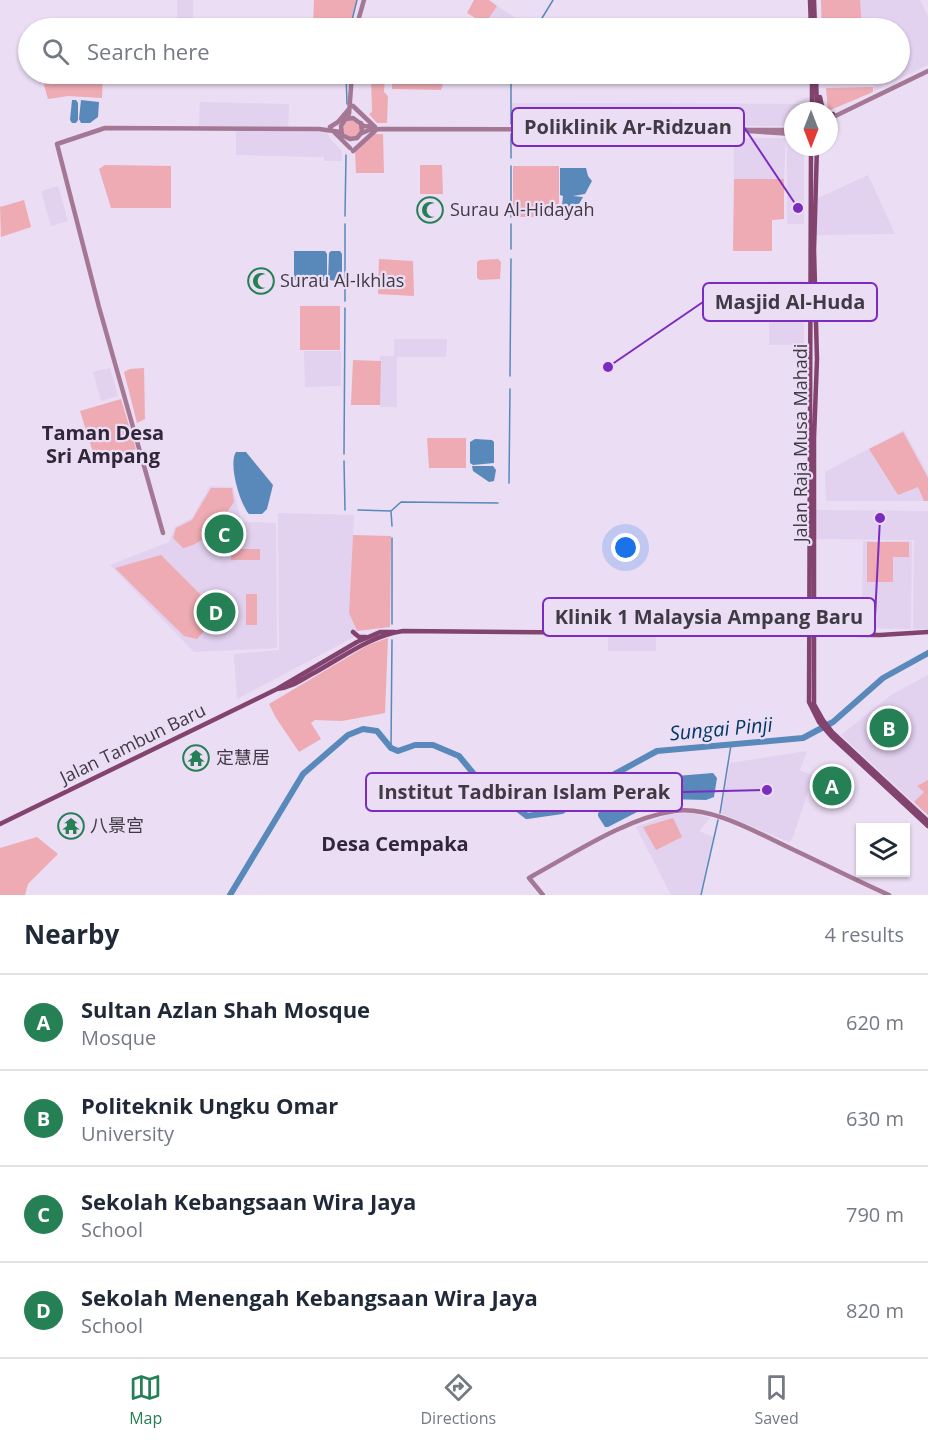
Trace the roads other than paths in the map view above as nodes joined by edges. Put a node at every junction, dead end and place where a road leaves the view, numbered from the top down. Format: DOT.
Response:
graph roads {
  1 [pos="364,0"];
  2 [pos="812,0"];
  3 [pos="359,18"];
  4 [pos="813,18"];
  5 [pos="928,71"];
  6 [pos="910,80"];
  7 [pos="352,84"];
  8 [pos="813,84"];
  9 [pos="816,84"];
  10 [pos="901,84"];
  11 [pos="817,92"];
  12 [pos="812,102"];
  13 [pos="817,102"];
  14 [pos="820,102"];
  15 [pos="352,106"];
  16 [pos="838,113"];
  17 [pos="347,119"];
  18 [pos="358,121"];
  19 [pos="331,129"];
  20 [pos="341,129"];
  21 [pos="376,129"];
  22 [pos="784,132"];
  23 [pos="360,134"];
  24 [pos="811,156"];
  25 [pos="817,156"];
  26 [pos="816,345"];
  27 [pos="811,385"];
  28 [pos="814,438"];
  29 [pos="163,533"];
  30 [pos="353,632"];
  31 [pos="398,632"];
  32 [pos="928,632"];
  33 [pos="811,634"];
  34 [pos="385,635"];
  35 [pos="371,636"];
  36 [pos="356,643"];
  37 [pos="343,655"];
  38 [pos="278,689"];
  39 [pos="832,733"];
  40 [pos="928,821"];
  41 [pos="0,824"];
  42 [pos="928,826"];
  43 [pos="543,895"];
  44 [pos="889,895"];
  1 -- 3 [label="street"];
  2 -- 4 [label="main road"];
  5 -- 6 [label="street"];
  7 -- 15 [label="street"];
  8 -- 12 [label="main road"];
  9 -- 11 [label="main road"];
  10 -- 16 [label="street"];
  11 -- 13 [label="main road"];
  11 -- 14 [label="main road"];
  15 -- 17 [label="street"];
  15 -- 18 [label="street"];
  15 -- 19 [label="street"];
  15 -- 21 [label="street"];
  17 -- 18 [label="street"];
  17 -- 20 [label="street"];
  18 -- 21 [label="street"];
  18 -- 23 [label="street"];
  19 -- 20 [label="street"];
  19 -- 21 [label="street"];
  19 -- 29 [label="street"];
  20 -- 23 [label="street"];
  21 -- 22 [label="street"];
  21 -- 23 [label="street"];
  24 -- 27 [label="main road, Jalan Raja Musa Mahadi"];
  25 -- 26 [label="main road, Jalan Raja Musa Mahadi"];
  26 -- 27 [label="main road"];
  26 -- 28 [label="main road, Jalan Raja Musa Mahadi"];
  27 -- 28 [label="main road"];
  27 -- 33 [label="main road, Jalan Raja Musa Mahadi"];
  28 -- 33 [label="main road, Jalan Raja Musa Mahadi"];
  30 -- 35 [label="main road"];
  31 -- 33 [label="main road"];
  31 -- 34 [label="main road"];
  31 -- 35 [label="main road"];
  32 -- 33 [label="main road"];
  33 -- 39 [label="main road, Jalan Raja Musa Mahadi"];
  34 -- 36 [label="main road"];
  34 -- 37 [label="main road"];
  35 -- 36 [label="main road"];
  36 -- 37 [label="main road"];
  36 -- 38 [label="main road, Jalan Tambun Baru"];
  37 -- 38 [label="main road, Jalan Tambun Baru"];
  38 -- 41 [label="main road, Jalan Tambun Baru"];
  39 -- 40 [label="main road"];
  39 -- 42 [label="main road"];
  43 -- 44 [label="street"];
}
